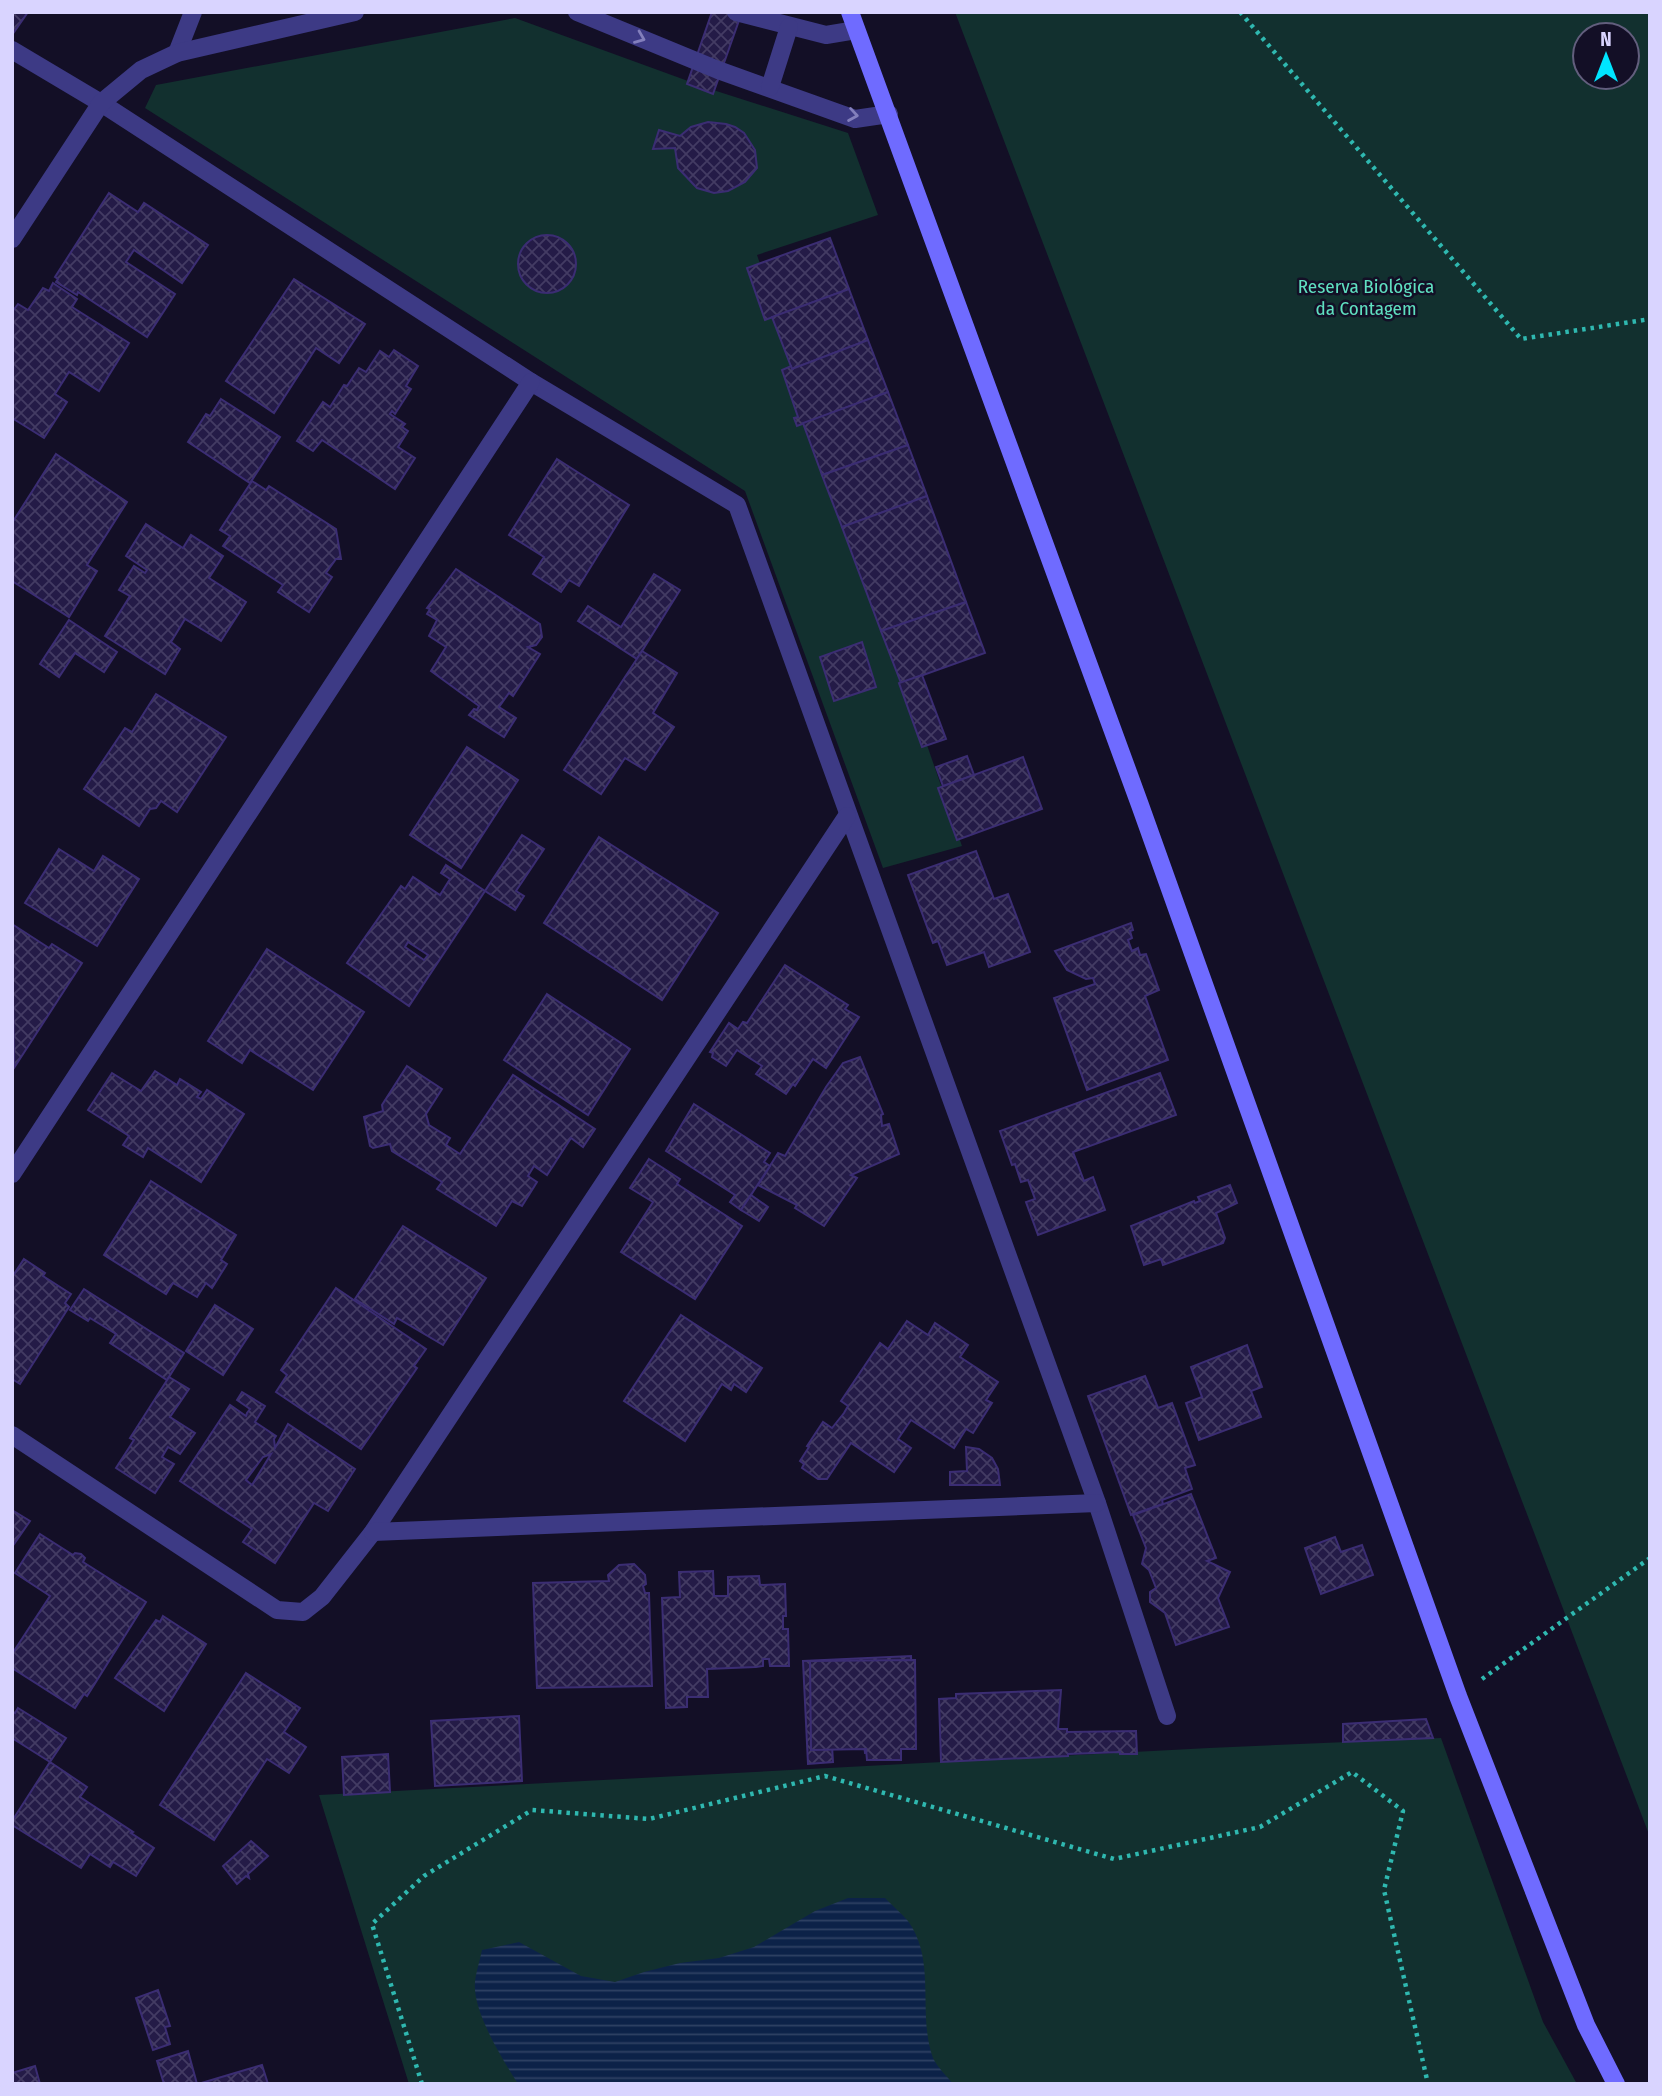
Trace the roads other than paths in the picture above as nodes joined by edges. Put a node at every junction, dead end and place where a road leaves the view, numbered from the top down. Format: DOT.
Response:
graph roads {
  1 [pos="194,12"];
  2 [pos="355,12"];
  3 [pos="577,12"];
  4 [pos="736,12"];
  5 [pos="850,12"];
  6 [pos="789,27"];
  7 [pos="856,30"];
  8 [pos="12,50"];
  9 [pos="177,53"];
  10 [pos="770,87"];
  11 [pos="102,103"];
  12 [pos="888,114"];
  13 [pos="12,239"];
  14 [pos="531,382"];
  15 [pos="847,816"];
  16 [pos="12,1174"];
  17 [pos="12,1435"];
  18 [pos="1097,1503"];
  19 [pos="373,1532"];
  20 [pos="1167,1716"];
  21 [pos="1616,2084"];
  1 -- 9 [label="street"];
  2 -- 9 [label="street"];
  3 -- 10 [label="street, one-way"];
  4 -- 6 [label="street"];
  5 -- 7 [label="street"];
  6 -- 7 [label="street"];
  6 -- 10 [label="street"];
  7 -- 12 [label="street"];
  8 -- 11 [label="street"];
  9 -- 11 [label="street"];
  10 -- 12 [label="street, one-way"];
  11 -- 13 [label="street"];
  11 -- 14 [label="street"];
  12 -- 21 [label="street"];
  14 -- 15 [label="street"];
  14 -- 16 [label="street"];
  15 -- 18 [label="street"];
  15 -- 19 [label="street"];
  17 -- 19 [label="street"];
  18 -- 19 [label="street"];
  18 -- 20 [label="street"];
}
